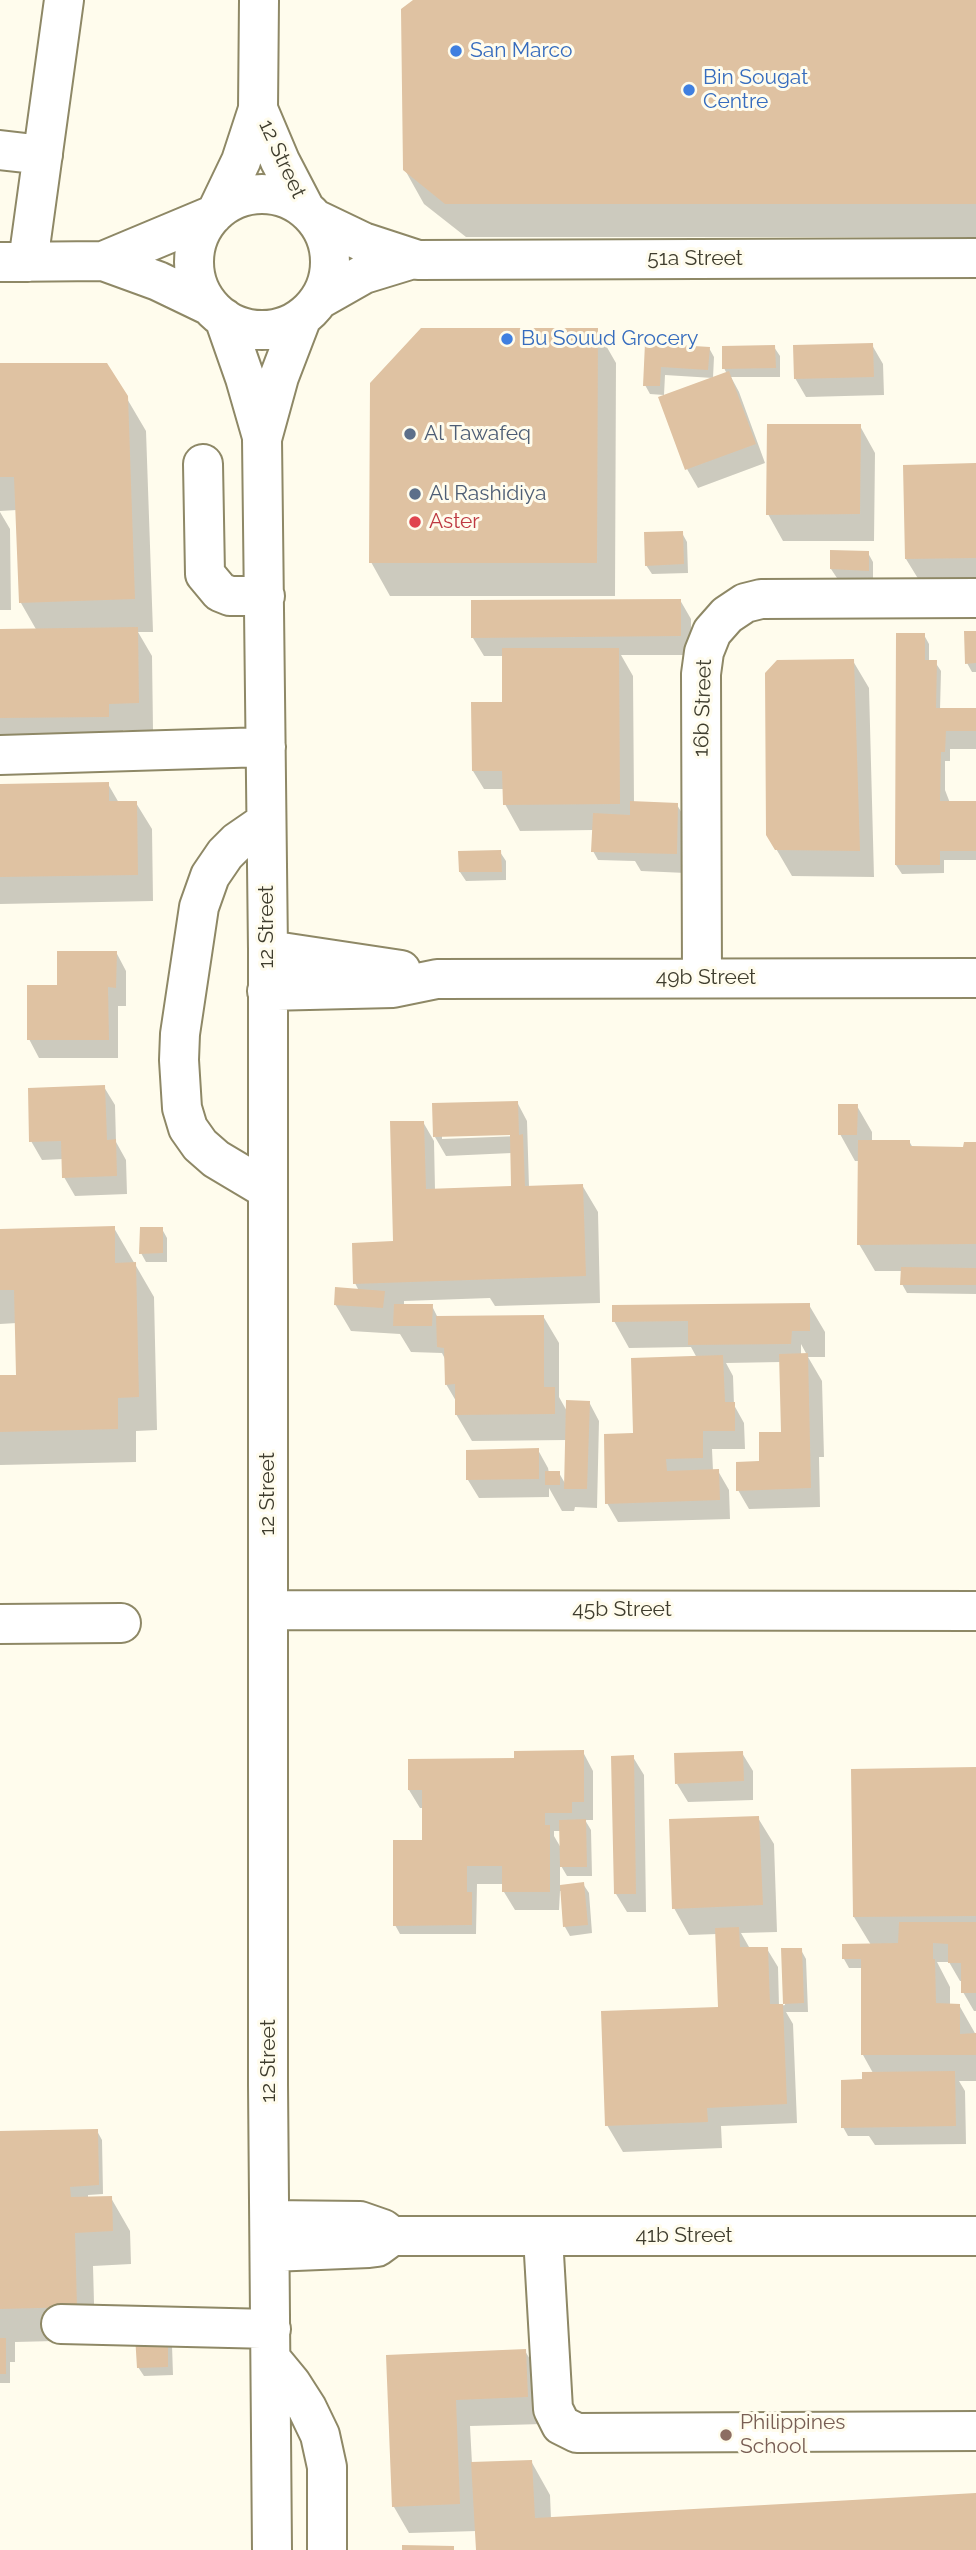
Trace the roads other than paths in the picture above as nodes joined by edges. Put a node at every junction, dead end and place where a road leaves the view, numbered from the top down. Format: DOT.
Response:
graph roads {
  1 [pos="64,0"];
  2 [pos="260,0"];
  3 [pos="258,109"];
  4 [pos="0,150"];
  5 [pos="43,155"];
  6 [pos="215,213"];
  7 [pos="310,214"];
  8 [pos="976,258"];
  9 [pos="413,260"];
  10 [pos="103,261"];
  11 [pos="14,262"];
  12 [pos="311,308"];
  13 [pos="217,312"];
  14 [pos="262,439"];
  15 [pos="203,464"];
  16 [pos="265,596"];
  17 [pos="976,598"];
  18 [pos="266,747"];
  19 [pos="0,755"];
  20 [pos="266,822"];
  21 [pos="268,950"];
  22 [pos="702,978"];
  23 [pos="976,978"];
  24 [pos="437,979"];
  25 [pos="267,990"];
  26 [pos="268,1189"];
  27 [pos="269,1610"];
  28 [pos="976,1611"];
  29 [pos="121,1623"];
  30 [pos="0,1624"];
  31 [pos="270,2236"];
  32 [pos="544,2236"];
  33 [pos="976,2236"];
  34 [pos="61,2324"];
  35 [pos="272,2345"];
  36 [pos="976,2431"];
  37 [pos="272,2550"];
  38 [pos="327,2550"];
  1 -- 5 [label="street"];
  2 -- 3 [label="street, 12 Street"];
  3 -- 6 [label="street, 12 Street"];
  3 -- 7 [label="street, 12 Street"];
  4 -- 5 [label="street"];
  5 -- 11 [label="street"];
  6 -- 7 [label="street"];
  6 -- 10 [label="street"];
  6 -- 13 [label="street"];
  7 -- 9 [label="street, 51a Street"];
  7 -- 12 [label="street"];
  8 -- 9 [label="street, 51a Street"];
  9 -- 12 [label="street, 51a Street"];
  10 -- 11 [label="street"];
  10 -- 13 [label="street"];
  12 -- 13 [label="street"];
  12 -- 14 [label="street, 12 Street"];
  13 -- 14 [label="street, 12 Street"];
  14 -- 16 [label="street, 12 Street"];
  15 -- 16 [label="street"];
  16 -- 18 [label="street, 12 Street"];
  17 -- 22 [label="street, 16b Street"];
  18 -- 19 [label="street"];
  18 -- 20 [label="street, 12 Street"];
  20 -- 21 [label="street, 12 Street"];
  20 -- 26 [label="street"];
  21 -- 24 [label="street, 49b Street"];
  21 -- 25 [label="street, 12 Street"];
  22 -- 23 [label="street, 49b Street"];
  22 -- 24 [label="street, 49b Street"];
  24 -- 25 [label="street, 49b Street"];
  25 -- 26 [label="street, 12 Street"];
  26 -- 27 [label="street, 12 Street"];
  27 -- 28 [label="street, 45b Street"];
  27 -- 31 [label="street, 12 Street"];
  29 -- 30 [label="street"];
  31 -- 32 [label="street, 41b Street"];
  31 -- 35 [label="street, 12 Street"];
  32 -- 33 [label="street, 41b Street"];
  32 -- 36 [label="street"];
  34 -- 35 [label="street"];
  35 -- 37 [label="street, 12 Street"];
  35 -- 38 [label="street"];
}
